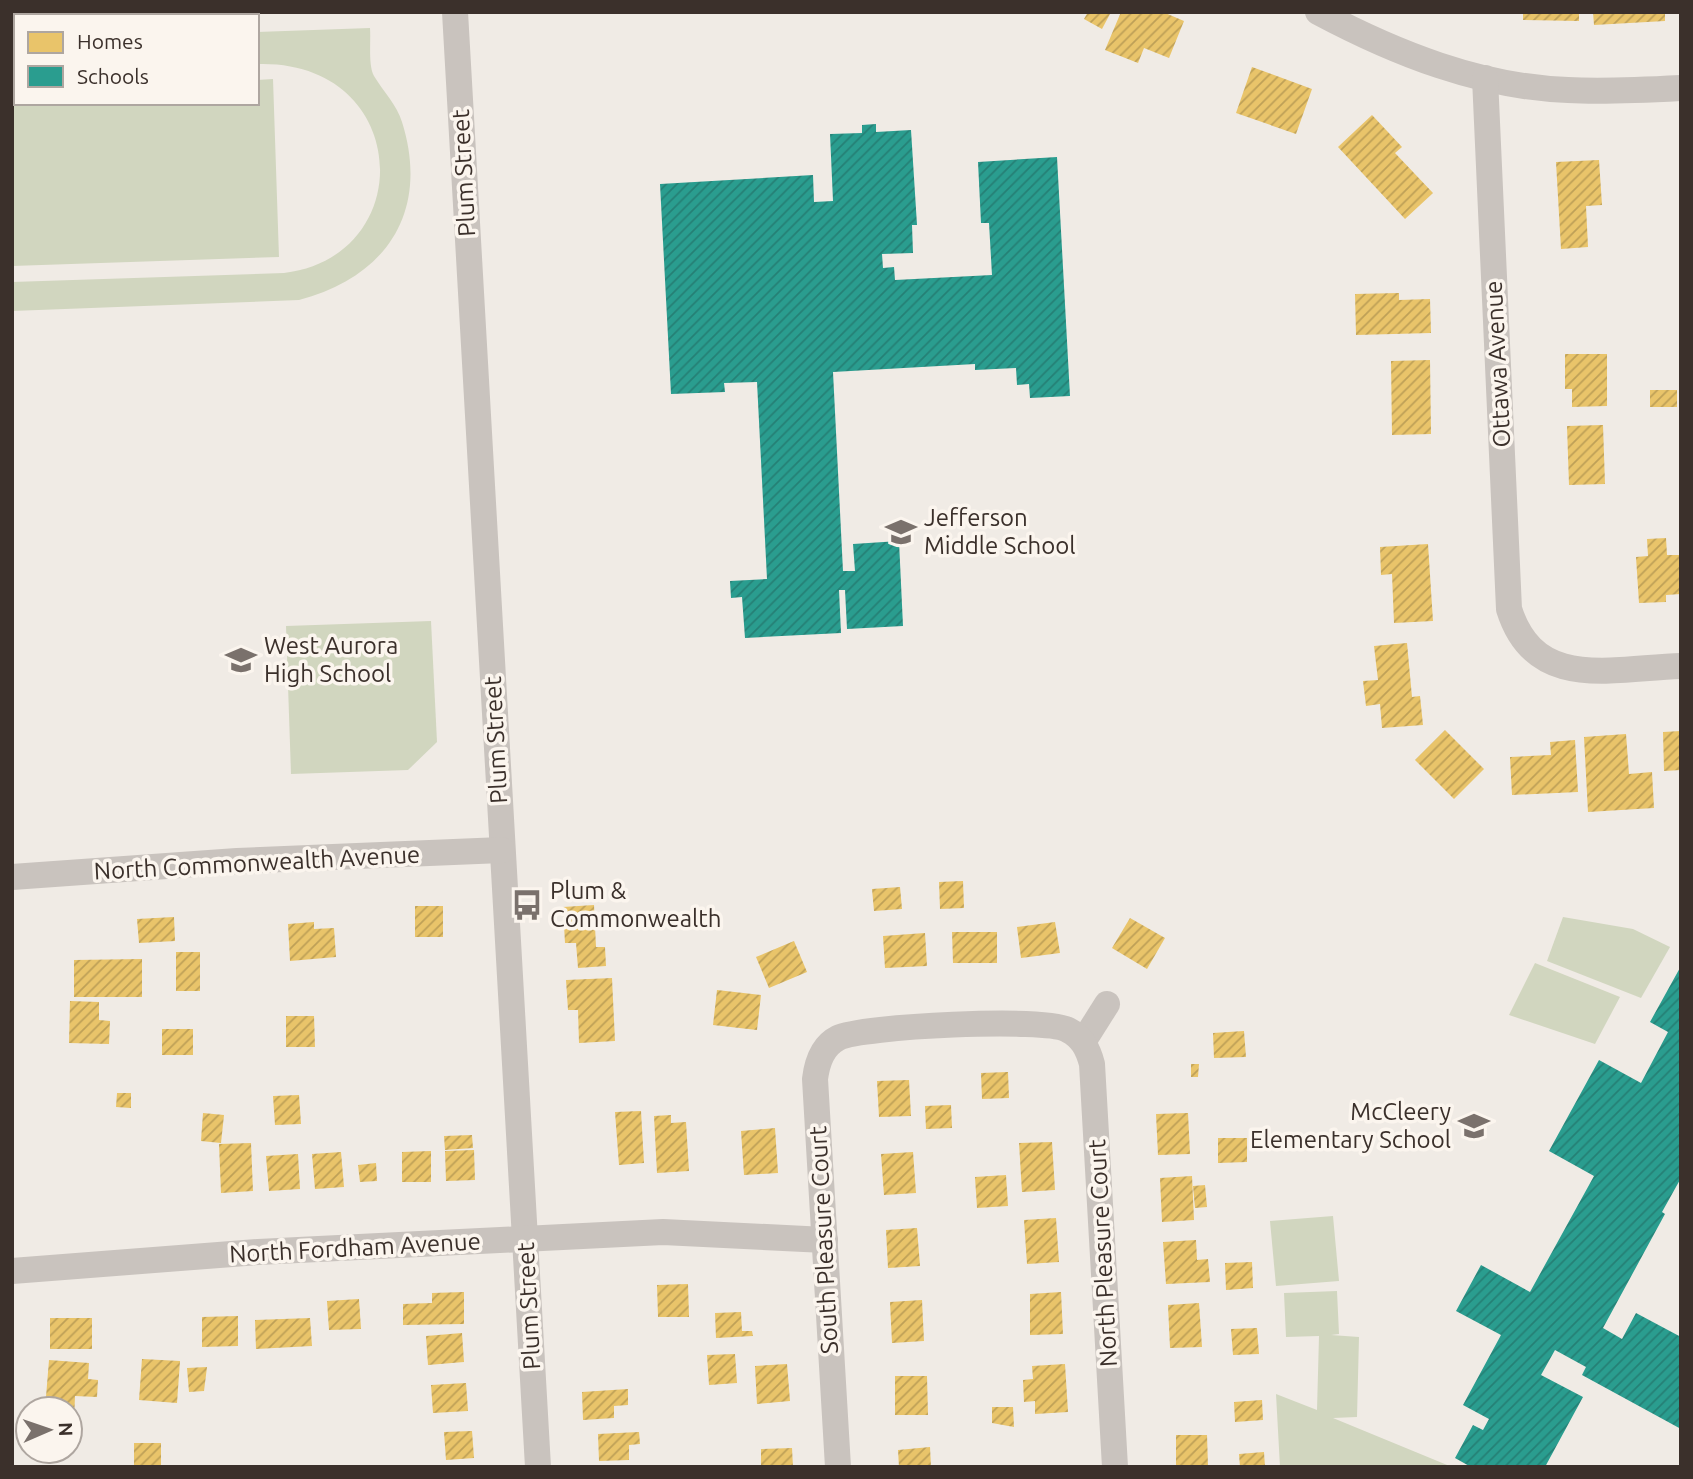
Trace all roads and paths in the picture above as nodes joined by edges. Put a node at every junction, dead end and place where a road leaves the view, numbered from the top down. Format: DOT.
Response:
graph roads {
  1 [pos="455,12"];
  2 [pos="1318,12"];
  3 [pos="1485,78"];
  4 [pos="1681,88"];
  5 [pos="1681,666"];
  6 [pos="502,850"];
  7 [pos="12,877"];
  8 [pos="1107,1004"];
  9 [pos="1083,1042"];
  10 [pos="525,1239"];
  11 [pos="825,1240"];
  12 [pos="12,1271"];
  13 [pos="538,1467"];
  14 [pos="838,1467"];
  15 [pos="1115,1467"];
  1 -- 6 [label="street, Plum Street"];
  2 -- 3 [label="street"];
  3 -- 4 [label="street"];
  3 -- 5 [label="street, Ottawa Avenue"];
  6 -- 7 [label="street, North Commonwealth Avenue"];
  6 -- 10 [label="street, Plum Street"];
  8 -- 9 [label="street"];
  9 -- 11 [label="street, South Pleasure Court"];
  9 -- 15 [label="street, North Pleasure Court"];
  10 -- 11 [label="street, North Fordham Avenue"];
  10 -- 12 [label="street, North Fordham Avenue"];
  10 -- 13 [label="street, Plum Street"];
  11 -- 14 [label="street, South Pleasure Court"];
}
